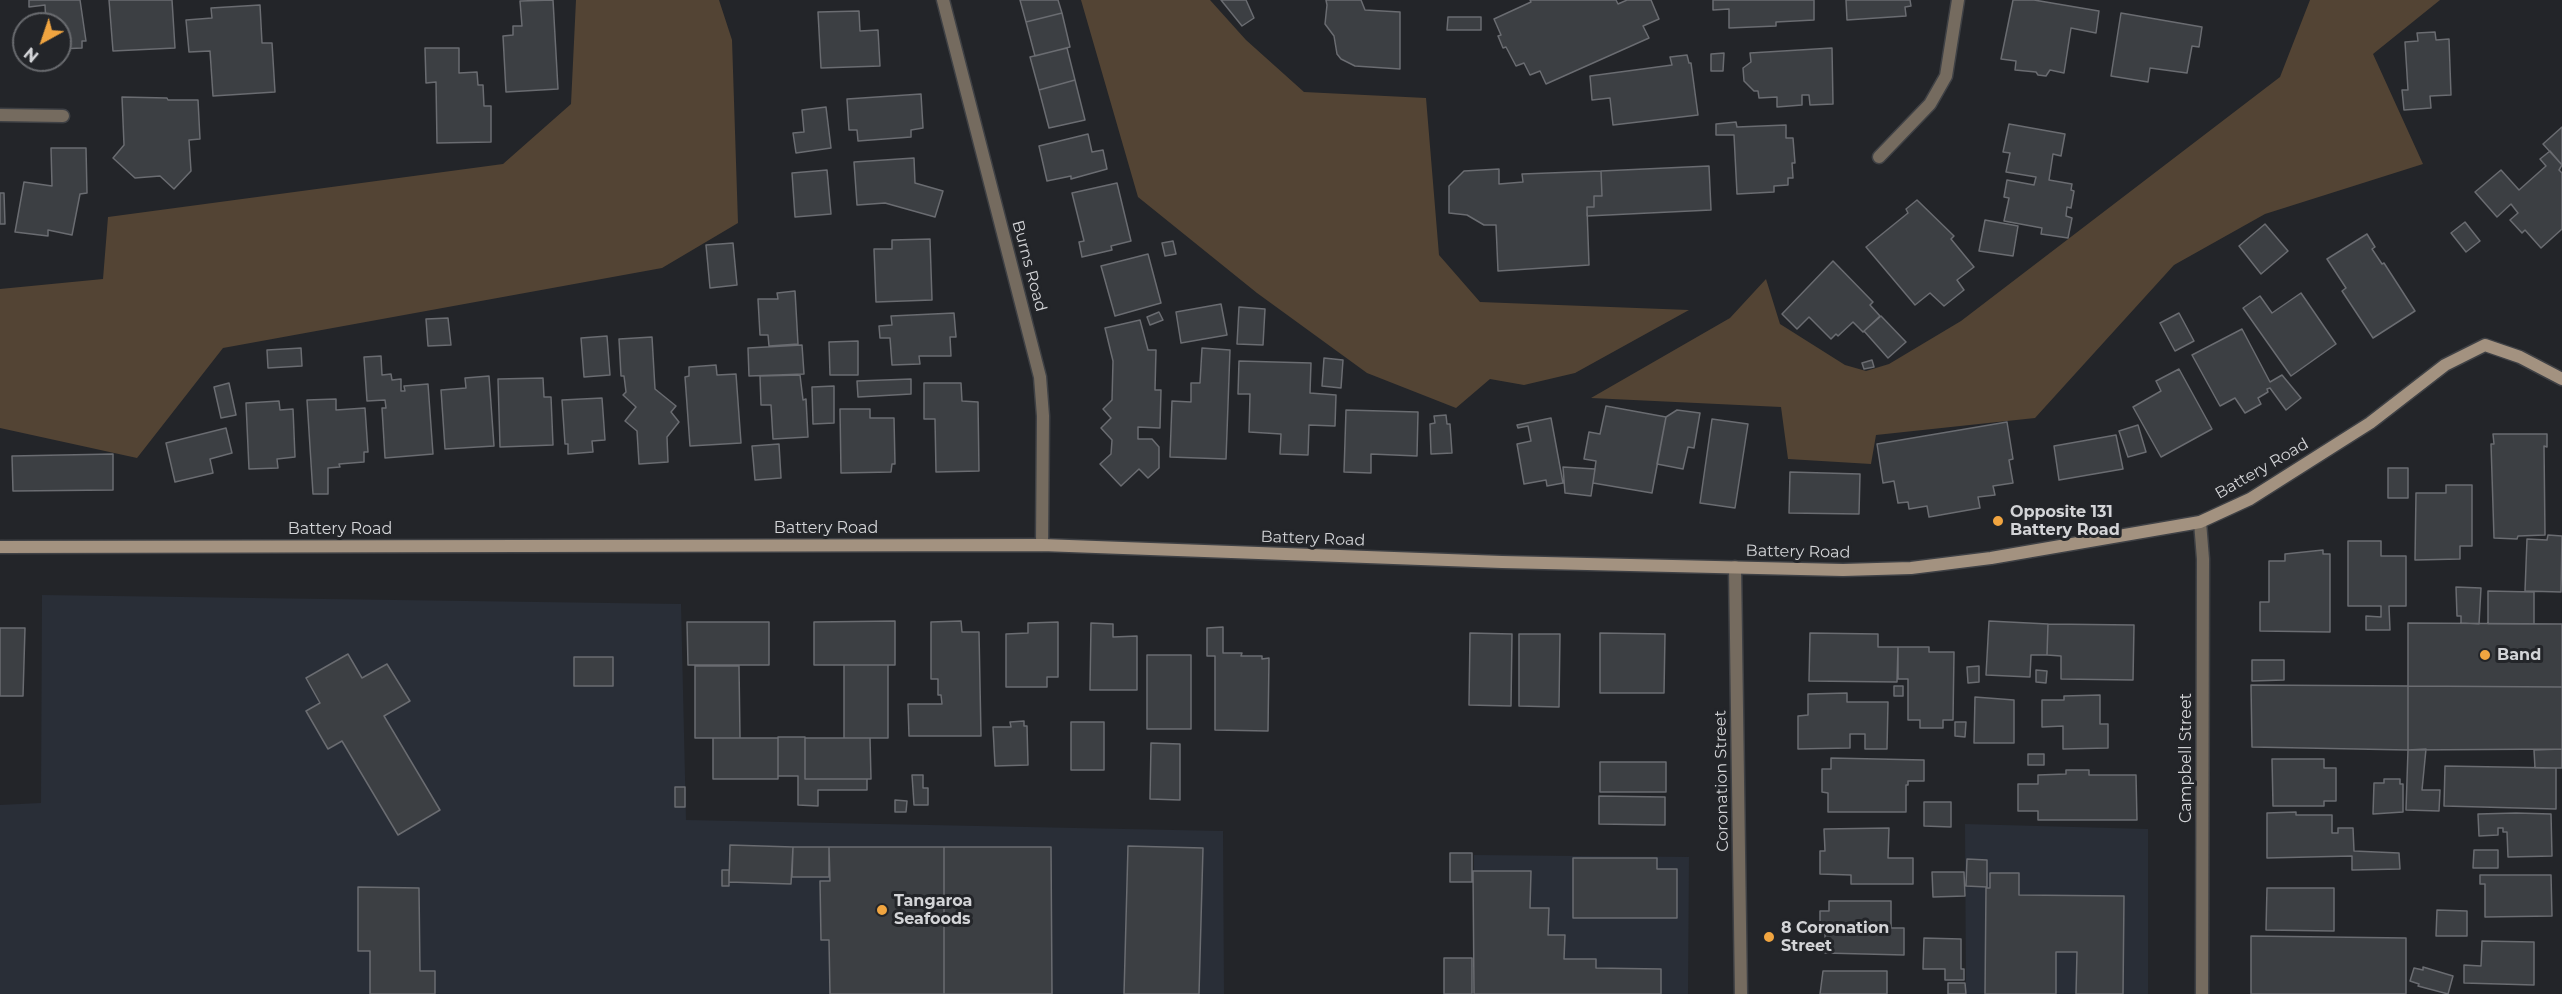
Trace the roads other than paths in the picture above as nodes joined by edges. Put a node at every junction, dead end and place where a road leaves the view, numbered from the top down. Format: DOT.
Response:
graph roads {
  1 [pos="943,0"];
  2 [pos="1958,0"];
  3 [pos="0,115"];
  4 [pos="63,116"];
  5 [pos="1879,158"];
  6 [pos="2560,374"];
  7 [pos="2200,522"];
  8 [pos="1042,545"];
  9 [pos="0,547"];
  10 [pos="1735,567"];
  11 [pos="1741,994"];
  12 [pos="2202,994"];
  1 -- 8 [label="street, Burns Road"];
  2 -- 5 [label="street"];
  3 -- 4 [label="street"];
  6 -- 7 [label="street, Battery Road"];
  7 -- 10 [label="street, Battery Road"];
  7 -- 12 [label="street, Campbell Street"];
  8 -- 9 [label="street, Battery Road"];
  8 -- 10 [label="street, Battery Road"];
  10 -- 11 [label="street, Coronation Street"];
}
